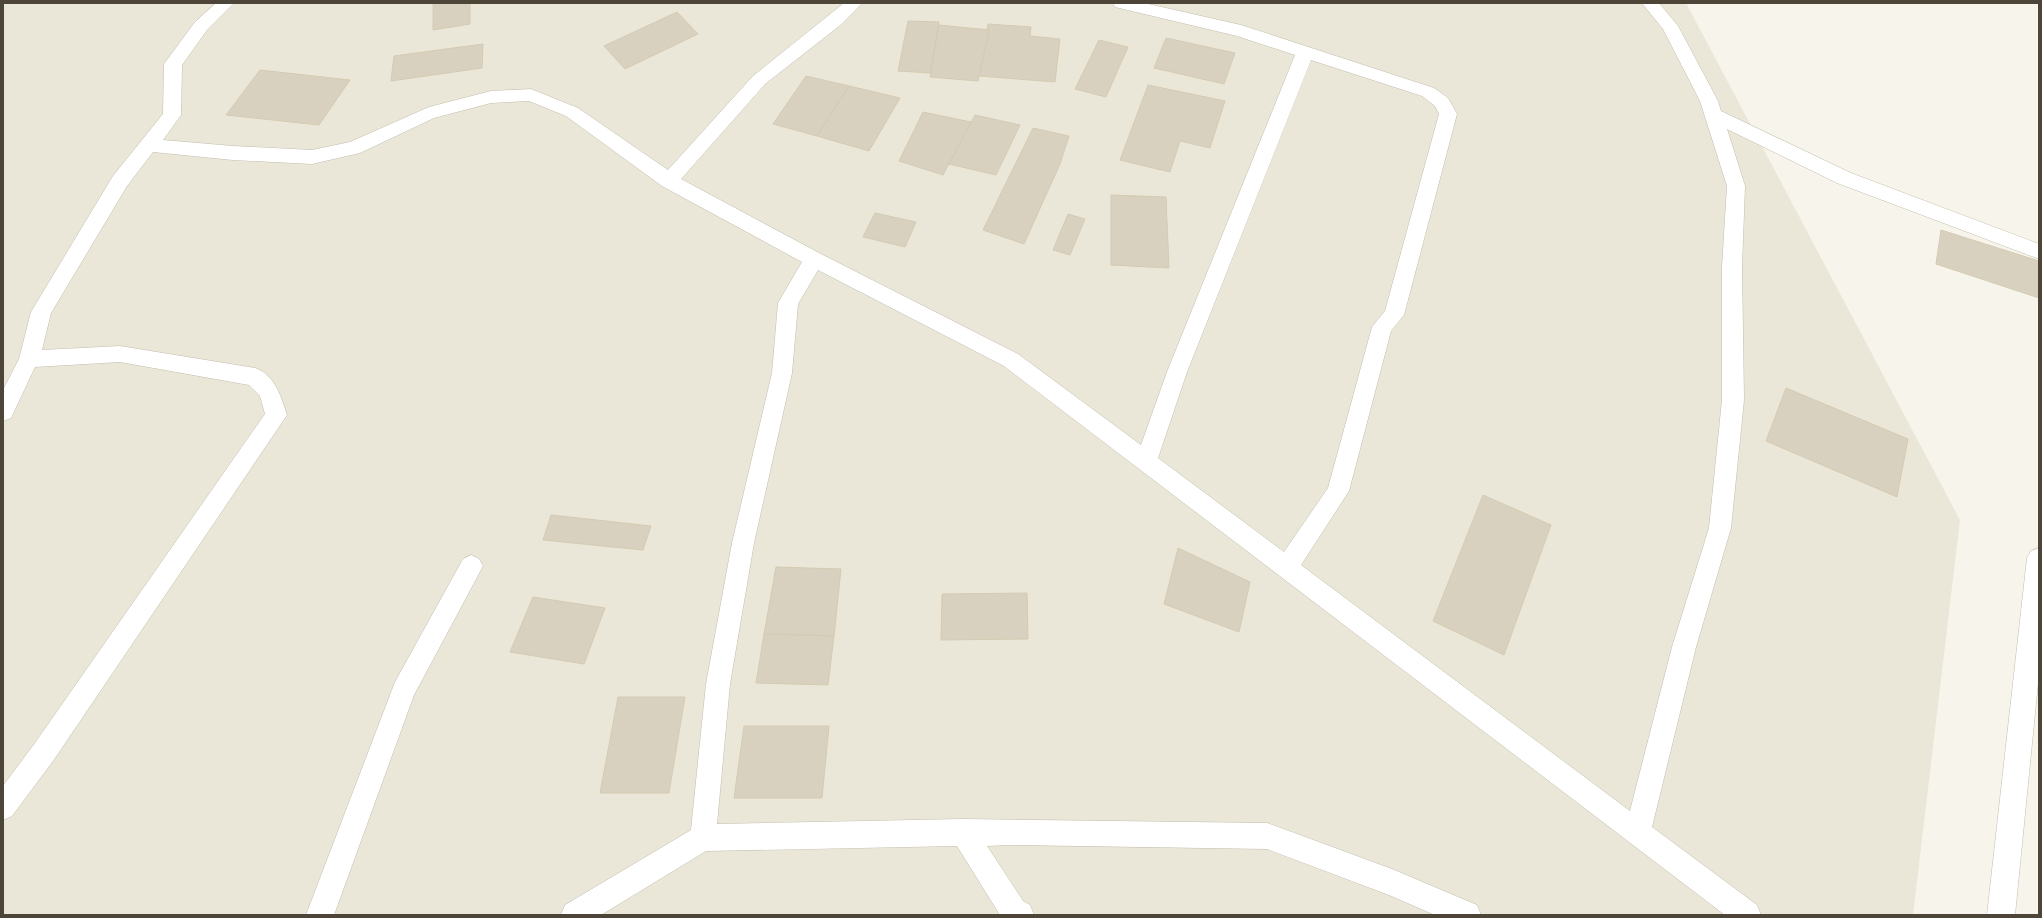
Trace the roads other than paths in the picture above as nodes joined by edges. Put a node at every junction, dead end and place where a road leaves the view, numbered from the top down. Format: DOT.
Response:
graph roads {
  1 [pos="226,3"];
  2 [pos="854,3"];
  3 [pos="1121,3"];
  4 [pos="1650,3"];
  5 [pos="1305,52"];
  6 [pos="1714,115"];
  7 [pos="149,145"];
  8 [pos="669,181"];
  9 [pos="2039,252"];
  10 [pos="814,259"];
  11 [pos="29,359"];
  12 [pos="3,412"];
  13 [pos="1146,462"];
  14 [pos="2039,558"];
  15 [pos="471,566"];
  16 [pos="1286,567"];
  17 [pos="3,807"];
  18 [pos="963,832"];
  19 [pos="1638,832"];
  20 [pos="703,838"];
  21 [pos="320,915"];
  22 [pos="575,915"];
  23 [pos="1020,915"];
  24 [pos="1468,915"];
  25 [pos="1747,915"];
  26 [pos="2001,915"];
  1 -- 7 [label="street"];
  2 -- 8 [label="street"];
  3 -- 5 [label="street"];
  4 -- 6 [label="street"];
  5 -- 13 [label="street"];
  5 -- 16 [label="street"];
  6 -- 9 [label="street"];
  6 -- 19 [label="street"];
  7 -- 8 [label="street"];
  7 -- 11 [label="street"];
  8 -- 10 [label="street"];
  10 -- 13 [label="street"];
  10 -- 20 [label="street"];
  11 -- 12 [label="street"];
  11 -- 17 [label="street"];
  13 -- 16 [label="street"];
  14 -- 26 [label="street"];
  15 -- 21 [label="street"];
  16 -- 19 [label="street"];
  18 -- 20 [label="street"];
  18 -- 23 [label="street"];
  18 -- 24 [label="street"];
  19 -- 25 [label="street"];
  20 -- 22 [label="street"];
}
